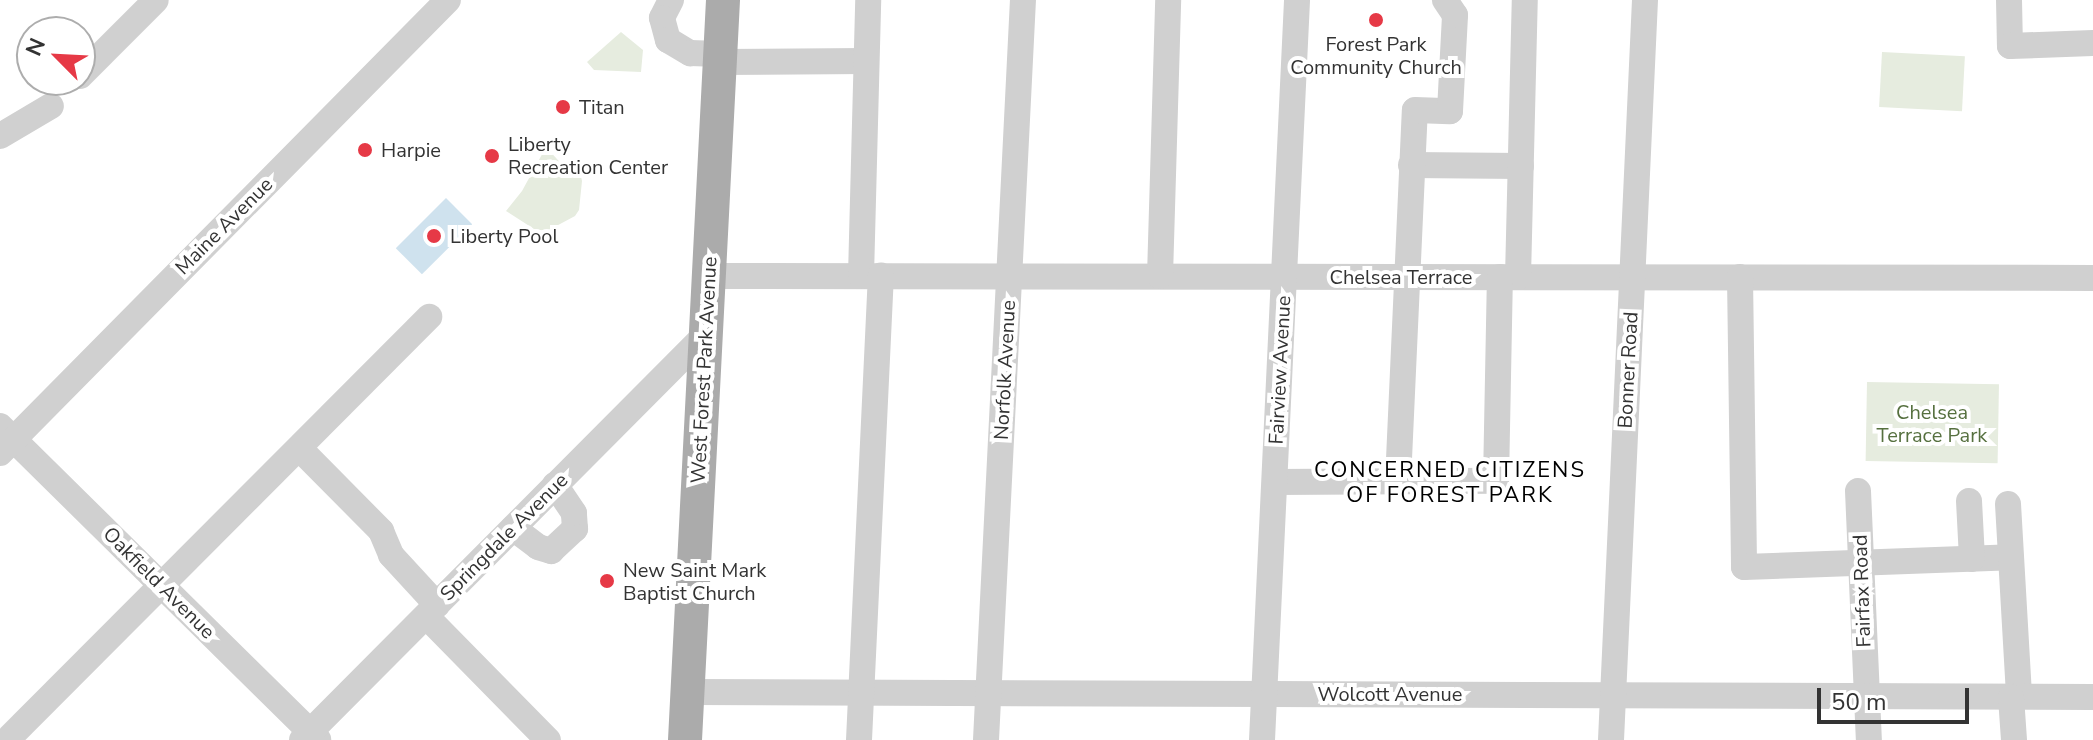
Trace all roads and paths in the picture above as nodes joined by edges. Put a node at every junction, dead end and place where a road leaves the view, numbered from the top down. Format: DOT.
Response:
graph roads {
  1 [pos="156,0"];
  2 [pos="448,0"];
  3 [pos="671,0"];
  4 [pos="723,0"];
  5 [pos="868,0"];
  6 [pos="1023,0"];
  7 [pos="1168,0"];
  8 [pos="1297,0"];
  9 [pos="1445,0"];
  10 [pos="1525,0"];
  11 [pos="1645,0"];
  12 [pos="2009,0"];
  13 [pos="2093,43"];
  14 [pos="720,58"];
  15 [pos="96,60"];
  16 [pos="866,61"];
  17 [pos="57,96"];
  18 [pos="0,136"];
  19 [pos="1411,165"];
  20 [pos="1521,166"];
  21 [pos="709,276"];
  22 [pos="871,276"];
  23 [pos="1009,276"];
  24 [pos="1160,276"];
  25 [pos="1284,276"];
  26 [pos="1405,277"];
  27 [pos="1509,277"];
  28 [pos="1633,277"];
  29 [pos="1740,277"];
  30 [pos="2093,278"];
  31 [pos="429,317"];
  32 [pos="706,334"];
  33 [pos="5,439"];
  34 [pos="299,448"];
  35 [pos="1398,481"];
  36 [pos="1275,482"];
  37 [pos="555,485"];
  38 [pos="1858,491"];
  39 [pos="1969,501"];
  40 [pos="2008,504"];
  41 [pos="513,528"];
  42 [pos="2011,557"];
  43 [pos="1972,559"];
  44 [pos="1861,563"];
  45 [pos="161,586"];
  46 [pos="431,610"];
  47 [pos="688,692"];
  48 [pos="860,693"];
  49 [pos="989,693"];
  50 [pos="1265,694"];
  51 [pos="1613,695"];
  52 [pos="1866,696"];
  53 [pos="2015,697"];
  54 [pos="2093,697"];
  55 [pos="310,737"];
  56 [pos="14,738"];
  57 [pos="548,740"];
  58 [pos="685,740"];
  59 [pos="859,740"];
  60 [pos="986,740"];
  61 [pos="1262,740"];
  62 [pos="1611,740"];
  63 [pos="1869,740"];
  64 [pos="2014,740"];
  1 -- 15 [label="street"];
  2 -- 33 [label="street, Maine Avenue"];
  3 -- 14 [label="street"];
  4 -- 14 [label="main road, West Forest Park Avenue"];
  5 -- 16 [label="street"];
  6 -- 23 [label="street, Norfolk Avenue"];
  7 -- 24 [label="street"];
  8 -- 25 [label="street, Fairview Avenue"];
  9 -- 19 [label="street"];
  10 -- 20 [label="street"];
  11 -- 28 [label="street, Bonner Road"];
  12 -- 13 [label="street"];
  14 -- 16 [label="street"];
  14 -- 21 [label="main road, West Forest Park Avenue"];
  16 -- 22 [label="street"];
  17 -- 18 [label="street"];
  19 -- 20 [label="street"];
  19 -- 26 [label="street"];
  20 -- 27 [label="street"];
  21 -- 22 [label="street, Chelsea Terrace"];
  21 -- 32 [label="main road, West Forest Park Avenue"];
  22 -- 23 [label="street, Chelsea Terrace"];
  22 -- 48 [label="street"];
  23 -- 24 [label="street, Chelsea Terrace"];
  23 -- 49 [label="street, Norfolk Avenue"];
  24 -- 25 [label="street, Chelsea Terrace"];
  25 -- 26 [label="street, Chelsea Terrace"];
  25 -- 36 [label="street, Fairview Avenue"];
  26 -- 27 [label="street, Chelsea Terrace"];
  26 -- 35 [label="street"];
  27 -- 28 [label="street, Chelsea Terrace"];
  27 -- 35 [label="street"];
  28 -- 29 [label="street, Chelsea Terrace"];
  28 -- 51 [label="street, Bonner Road"];
  29 -- 30 [label="street, Chelsea Terrace"];
  29 -- 44 [label="street"];
  31 -- 34 [label="street"];
  32 -- 37 [label="street, Springdale Avenue"];
  32 -- 47 [label="main road, West Forest Park Avenue"];
  33 -- 45 [label="street, Oakfield Avenue"];
  34 -- 45 [label="street"];
  34 -- 46 [label="street"];
  35 -- 36 [label="street"];
  36 -- 50 [label="street, Fairview Avenue"];
  37 -- 41 [label="street, Springdale Avenue"];
  37 -- 41 [label="street"];
  38 -- 44 [label="street, Fairfax Road"];
  39 -- 43 [label="street"];
  40 -- 42 [label="street"];
  41 -- 46 [label="street, Springdale Avenue"];
  42 -- 43 [label="street"];
  42 -- 53 [label="street"];
  43 -- 44 [label="street"];
  44 -- 52 [label="street, Fairfax Road"];
  45 -- 55 [label="street, Oakfield Avenue"];
  45 -- 56 [label="street"];
  46 -- 55 [label="street, Springdale Avenue"];
  46 -- 57 [label="street"];
  47 -- 48 [label="street, Wolcott Avenue"];
  47 -- 58 [label="main road, West Forest Park Avenue"];
  48 -- 49 [label="street, Wolcott Avenue"];
  48 -- 59 [label="street"];
  49 -- 50 [label="street, Wolcott Avenue"];
  49 -- 60 [label="street, Norfolk Avenue"];
  50 -- 51 [label="street, Wolcott Avenue"];
  50 -- 61 [label="street, Fairview Avenue"];
  51 -- 52 [label="street, Wolcott Avenue"];
  51 -- 62 [label="street, Bonner Road"];
  52 -- 53 [label="street, Wolcott Avenue"];
  52 -- 63 [label="street, Fairfax Road"];
  53 -- 54 [label="street, Wolcott Avenue"];
  53 -- 64 [label="street"];
}
